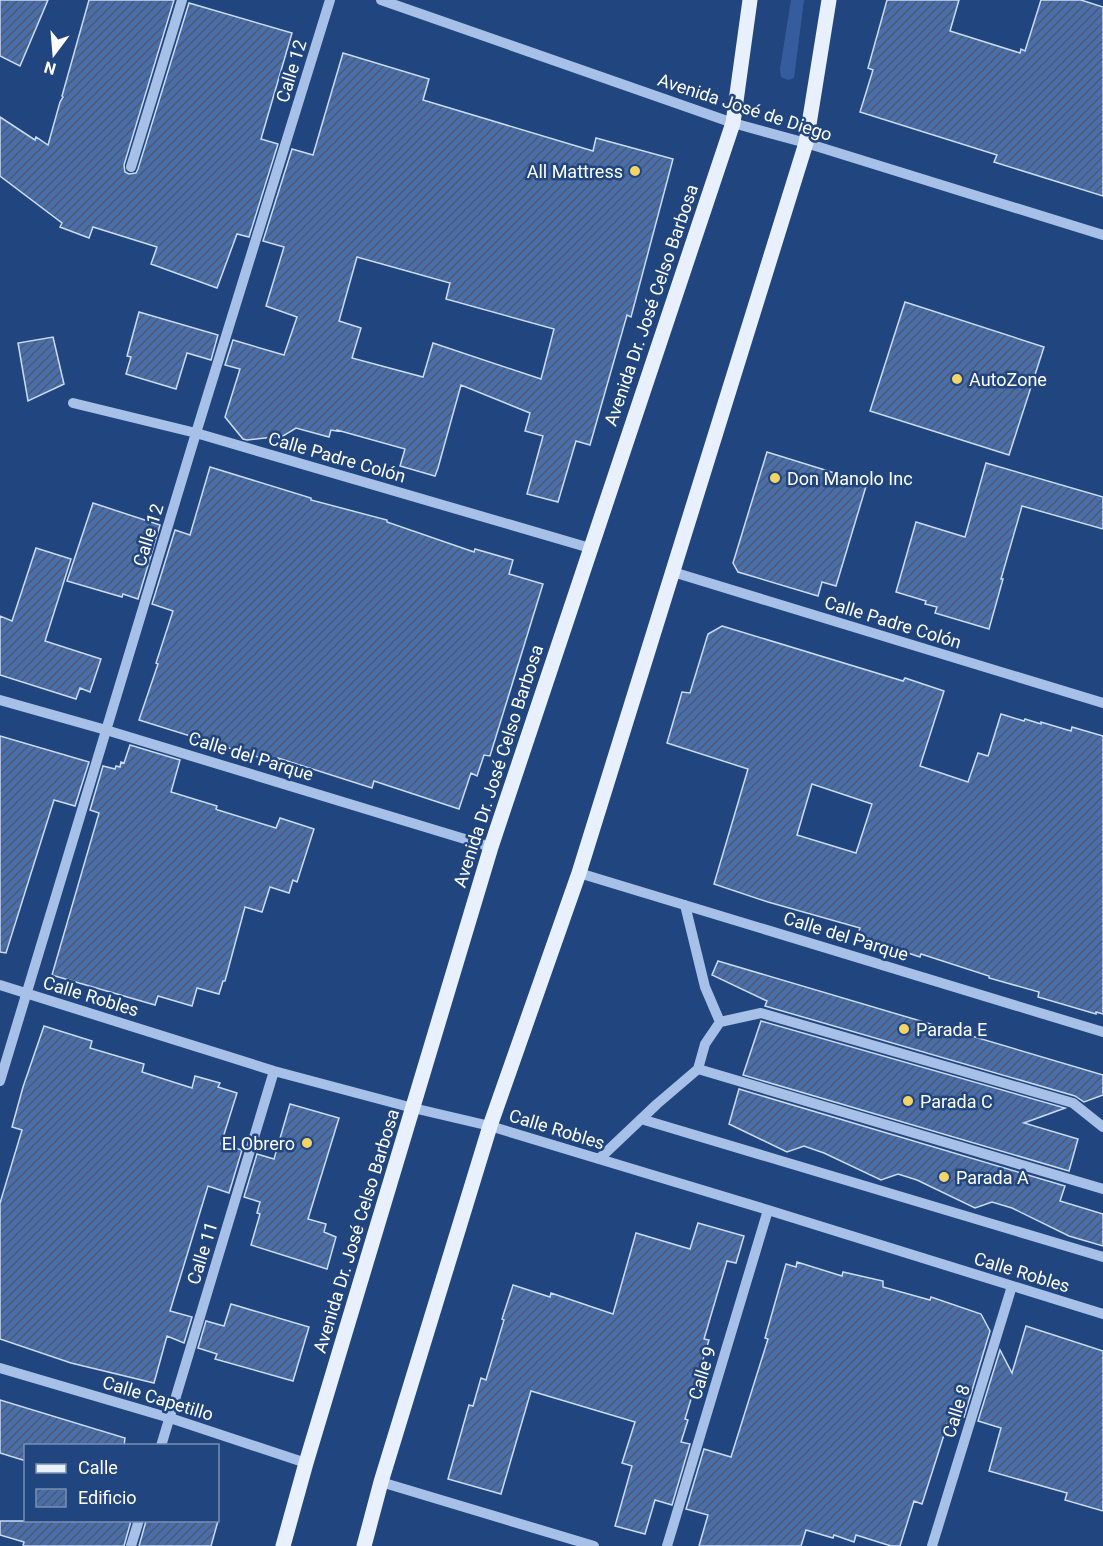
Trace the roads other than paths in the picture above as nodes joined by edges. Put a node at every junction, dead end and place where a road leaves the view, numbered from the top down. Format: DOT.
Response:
graph roads {
  1 [pos="182,0"];
  2 [pos="330,0"];
  3 [pos="381,0"];
  4 [pos="750,0"];
  5 [pos="829,0"];
  6 [pos="733,123"];
  7 [pos="806,143"];
  8 [pos="131,167"];
  9 [pos="1103,235"];
  10 [pos="73,403"];
  11 [pos="196,433"];
  12 [pos="590,548"];
  13 [pos="673,572"];
  14 [pos="0,700"];
  15 [pos="1103,703"];
  16 [pos="106,730"];
  17 [pos="491,847"];
  18 [pos="579,873"];
  19 [pos="685,905"];
  20 [pos="0,985"];
  21 [pos="26,993"];
  22 [pos="720,1022"];
  23 [pos="1103,1032"];
  24 [pos="698,1069"];
  25 [pos="274,1071"];
  26 [pos="0,1081"];
  27 [pos="413,1108"];
  28 [pos="641,1119"];
  29 [pos="490,1126"];
  30 [pos="1103,1127"];
  31 [pos="599,1159"];
  32 [pos="1103,1189"];
  33 [pos="768,1210"];
  34 [pos="1103,1257"];
  35 [pos="1012,1286"];
  36 [pos="1103,1314"];
  37 [pos="0,1368"];
  38 [pos="170,1418"];
  39 [pos="162,1444"];
  40 [pos="306,1463"];
  41 [pos="381,1482"];
  42 [pos="139,1522"];
  43 [pos="131,1546"];
  44 [pos="283,1546"];
  45 [pos="364,1546"];
  46 [pos="594,1546"];
  47 [pos="668,1546"];
  48 [pos="932,1546"];
  1 -- 8 [label="street"];
  2 -- 11 [label="street, Calle 12"];
  3 -- 6 [label="street, Avenida José de Diego"];
  4 -- 6 [label="main road, Avenida Dr. José Celso Barbosa"];
  5 -- 7 [label="main road"];
  6 -- 7 [label="street, Avenida José de Diego"];
  6 -- 12 [label="main road, Avenida Dr. José Celso Barbosa"];
  7 -- 9 [label="street, Avenida José de Diego"];
  7 -- 13 [label="main road"];
  10 -- 11 [label="street, Calle Padre Colón"];
  11 -- 12 [label="street, Calle Padre Colón"];
  11 -- 16 [label="street, Calle 12"];
  12 -- 17 [label="main road, Avenida Dr. José Celso Barbosa"];
  13 -- 15 [label="street, Calle Padre Colón"];
  13 -- 18 [label="main road"];
  14 -- 16 [label="street, Calle del Parque"];
  16 -- 17 [label="street, Calle del Parque"];
  16 -- 21 [label="street, Calle 12"];
  17 -- 27 [label="main road, Avenida Dr. José Celso Barbosa"];
  18 -- 19 [label="street, Calle del Parque"];
  18 -- 29 [label="main road"];
  19 -- 22 [label="street"];
  19 -- 23 [label="street, Calle del Parque"];
  20 -- 21 [label="street, Calle Robles"];
  21 -- 25 [label="street, Calle Robles"];
  21 -- 26 [label="street, Calle 12"];
  22 -- 24 [label="street"];
  22 -- 30 [label="street"];
  24 -- 28 [label="street"];
  24 -- 32 [label="street"];
  25 -- 27 [label="street, Calle Robles"];
  25 -- 38 [label="street, Calle 11"];
  27 -- 29 [label="street, Calle Robles"];
  27 -- 40 [label="main road, Avenida Dr. José Celso Barbosa"];
  28 -- 31 [label="street"];
  28 -- 34 [label="street"];
  29 -- 31 [label="street, Calle Robles"];
  29 -- 41 [label="main road"];
  31 -- 33 [label="street, Calle Robles"];
  33 -- 35 [label="street, Calle Robles"];
  33 -- 47 [label="street, Calle 9"];
  35 -- 36 [label="street, Calle Robles"];
  35 -- 48 [label="street, Calle 8"];
  37 -- 38 [label="street, Calle Capetillo"];
  38 -- 39 [label="street, Calle 11"];
  38 -- 40 [label="street, Calle Capetillo"];
  40 -- 44 [label="main road, Avenida Dr. José Celso Barbosa"];
  41 -- 45 [label="main road"];
  41 -- 46 [label="street"];
  42 -- 43 [label="street"];
}
